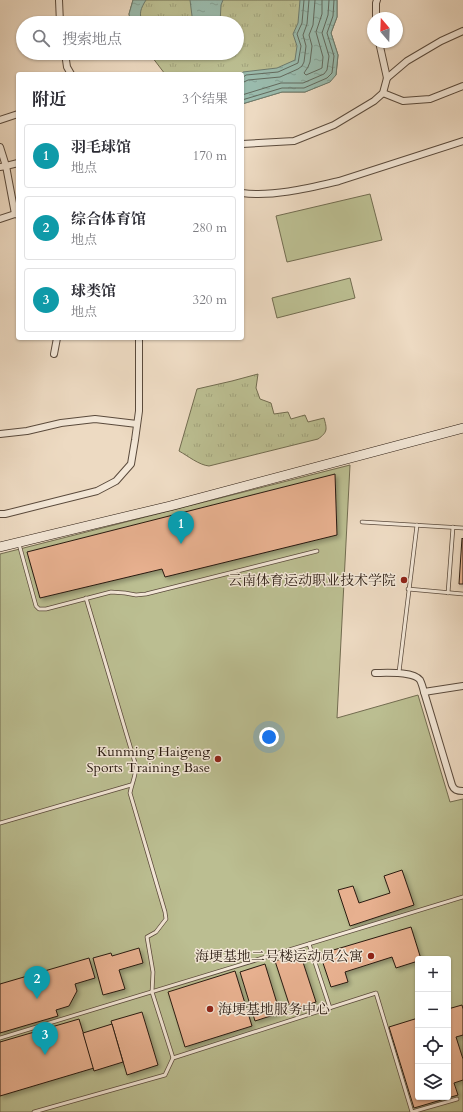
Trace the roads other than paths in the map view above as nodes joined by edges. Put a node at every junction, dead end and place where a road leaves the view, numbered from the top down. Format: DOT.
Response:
graph roads {
  1 [pos="59,0"];
  2 [pos="377,0"];
  3 [pos="376,12"];
  4 [pos="60,16"];
  5 [pos="463,31"];
  6 [pos="380,48"];
  7 [pos="66,60"];
  8 [pos="70,72"];
  9 [pos="387,78"];
  10 [pos="463,86"];
  11 [pos="383,93"];
  12 [pos="16,115"];
  13 [pos="0,120"];
  14 [pos="463,141"];
  15 [pos="244,144"];
  16 [pos="0,147"];
  17 [pos="16,164"];
  18 [pos="3,167"];
  19 [pos="244,193"];
  20 [pos="16,215"];
  21 [pos="0,219"];
  22 [pos="57,340"];
  23 [pos="139,340"];
  24 [pos="54,354"];
  25 [pos="137,424"];
  26 [pos="463,428"];
  27 [pos="0,434"];
  28 [pos="0,514"];
  29 [pos="362,522"];
  30 [pos="417,525"];
  31 [pos="453,527"];
  32 [pos="463,528"];
  33 [pos="18,542"];
  34 [pos="0,547"];
  35 [pos="317,551"];
  36 [pos="408,589"];
  37 [pos="448,593"];
  38 [pos="463,594"];
  39 [pos="86,598"];
  40 [pos="375,673"];
  41 [pos="398,674"];
  42 [pos="463,686"];
  43 [pos="424,692"];
  44 [pos="131,785"];
  45 [pos="463,791"];
  46 [pos="0,823"];
  47 [pos="463,897"];
  48 [pos="309,944"];
  49 [pos="152,992"];
  50 [pos="330,1008"];
  51 [pos="0,1038"];
  52 [pos="173,1058"];
  53 [pos="457,1099"];
  54 [pos="42,1111"];
  55 [pos="34,1112"];
  1 -- 4 [label="street"];
  2 -- 3 [label="street"];
  5 -- 9 [label="street"];
  6 -- 9 [label="street"];
  7 -- 8 [label="street"];
  9 -- 11 [label="street"];
  10 -- 11 [label="street"];
  11 -- 15 [label="street"];
  12 -- 13 [label="street"];
  14 -- 19 [label="street"];
  16 -- 18 [label="street"];
  17 -- 18 [label="street"];
  18 -- 20 [label="street"];
  20 -- 21 [label="street"];
  22 -- 24 [label="street"];
  23 -- 25 [label="street"];
  25 -- 27 [label="street"];
  25 -- 28 [label="street"];
  26 -- 33 [label="street"];
  29 -- 30 [label="lane"];
  30 -- 31 [label="lane"];
  30 -- 36 [label="lane"];
  31 -- 32 [label="lane"];
  31 -- 37 [label="lane"];
  33 -- 34 [label="street"];
  33 -- 39 [label="lane"];
  35 -- 39 [label="lane"];
  36 -- 37 [label="lane"];
  36 -- 41 [label="lane"];
  37 -- 38 [label="lane"];
  39 -- 44 [label="lane"];
  40 -- 41 [label="street"];
  41 -- 43 [label="street"];
  42 -- 43 [label="street"];
  43 -- 45 [label="street"];
  44 -- 46 [label="lane"];
  44 -- 49 [label="lane"];
  47 -- 48 [label="lane"];
  48 -- 49 [label="lane"];
  48 -- 50 [label="lane"];
  49 -- 51 [label="lane"];
  49 -- 52 [label="lane"];
  50 -- 52 [label="lane"];
  50 -- 53 [label="lane"];
  52 -- 54 [label="lane"];
  54 -- 55 [label="lane"];
}
